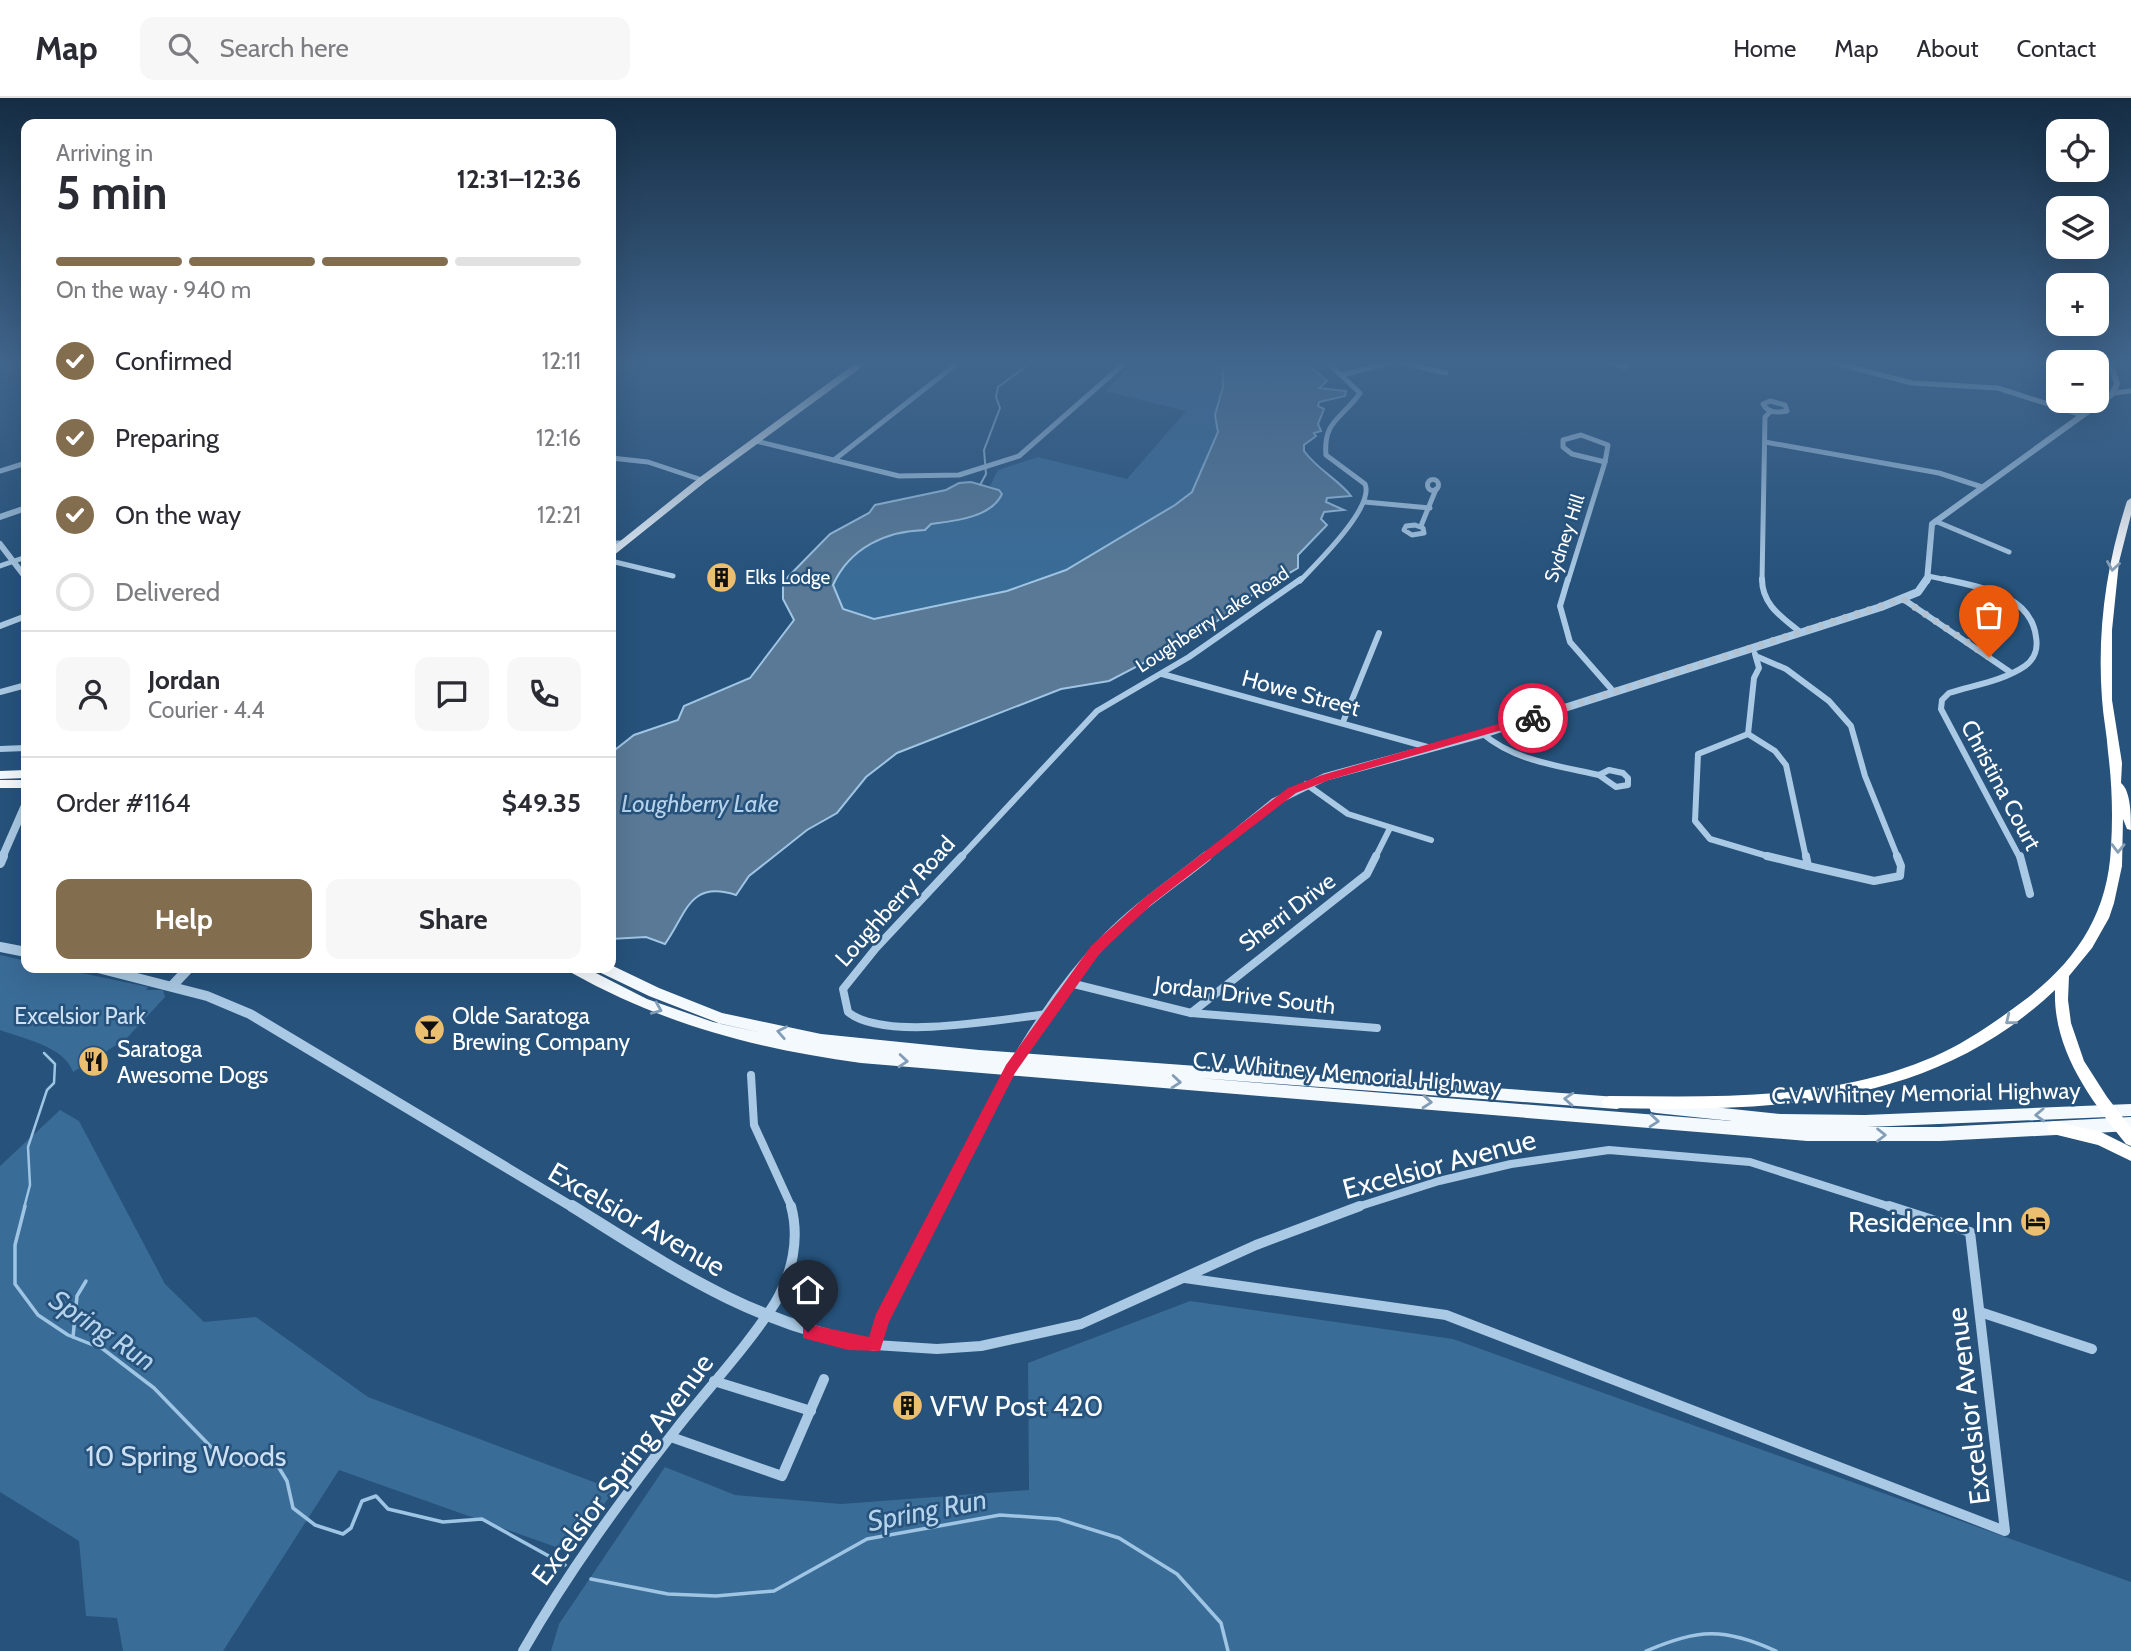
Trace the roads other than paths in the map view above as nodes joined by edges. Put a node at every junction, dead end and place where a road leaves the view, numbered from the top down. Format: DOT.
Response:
graph roads {
  1 [pos="765,434"];
  2 [pos="866,434"];
  3 [pos="1044,434"];
  4 [pos="1326,434"];
  5 [pos="1765,434"];
  6 [pos="2055,434"];
  7 [pos="756,441"];
  8 [pos="1765,442"];
  9 [pos="616,459"];
  10 [pos="834,460"];
  11 [pos="1605,462"];
  12 [pos="21,465"];
  13 [pos="0,471"];
  14 [pos="702,480"];
  15 [pos="1982,487"];
  16 [pos="1436,489"];
  17 [pos="2131,500"];
  18 [pos="1364,502"];
  19 [pos="1430,508"];
  20 [pos="21,510"];
  21 [pos="0,517"];
  22 [pos="1935,521"];
  23 [pos="1420,526"];
  24 [pos="616,543"];
  25 [pos="621,543"];
  26 [pos="0,544"];
  27 [pos="616,548"];
  28 [pos="2009,552"];
  29 [pos="21,559"];
  30 [pos="13,562"];
  31 [pos="616,562"];
  32 [pos="0,566"];
  33 [pos="21,572"];
  34 [pos="673,576"];
  35 [pos="1928,576"];
  36 [pos="1903,599"];
  37 [pos="21,618"];
  38 [pos="0,626"];
  39 [pos="1800,632"];
  40 [pos="1378,633"];
  41 [pos="1747,648"];
  42 [pos="1758,657"];
  43 [pos="2010,672"];
  44 [pos="1162,674"];
  45 [pos="21,686"];
  46 [pos="1614,691"];
  47 [pos="0,692"];
  48 [pos="1106,705"];
  49 [pos="1343,722"];
  50 [pos="1483,734"];
  51 [pos="1748,734"];
  52 [pos="21,748"];
  53 [pos="0,749"];
  54 [pos="1431,749"];
  55 [pos="2114,755"];
  56 [pos="21,774"];
  57 [pos="0,775"];
  58 [pos="1599,775"];
  59 [pos="0,784"];
  60 [pos="21,784"];
  61 [pos="1307,784"];
  62 [pos="21,815"];
  63 [pos="2131,826"];
  64 [pos="1390,830"];
  65 [pos="1431,840"];
  66 [pos="0,863"];
  67 [pos="1808,867"];
  68 [pos="2030,894"];
  69 [pos="0,947"];
  70 [pos="21,951"];
  71 [pos="119,973"];
  72 [pos="184,973"];
  73 [pos="585,973"];
  74 [pos="615,973"];
  75 [pos="2062,975"];
  76 [pos="1070,983"];
  77 [pos="172,986"];
  78 [pos="1191,1013"];
  79 [pos="1048,1014"];
  80 [pos="1377,1028"];
  81 [pos="1015,1063"];
  82 [pos="751,1075"];
  83 [pos="1609,1102"];
  84 [pos="2131,1111"];
  85 [pos="2108,1112"];
  86 [pos="2125,1125"];
  87 [pos="2054,1128"];
  88 [pos="2131,1139"];
  89 [pos="2131,1154"];
  90 [pos="1185,1278"];
  91 [pos="1980,1312"];
  92 [pos="764,1318"];
  93 [pos="874,1345"];
  94 [pos="2092,1349"];
  95 [pos="824,1379"];
  96 [pos="714,1381"];
  97 [pos="811,1411"];
  98 [pos="671,1437"];
  99 [pos="523,1651"];
  1 -- 7 [label="main road"];
  2 -- 10 [label="street"];
  3 -- 10 [label="street"];
  4 -- 18 [label="street"];
  5 -- 8 [label="street"];
  6 -- 15 [label="street"];
  7 -- 10 [label="street"];
  7 -- 14 [label="main road"];
  8 -- 15 [label="street"];
  8 -- 39 [label="street"];
  9 -- 14 [label="street"];
  11 -- 11 [label="street"];
  11 -- 46 [label="street, Sydney Hill"];
  12 -- 13 [label="street"];
  14 -- 25 [label="main road"];
  15 -- 22 [label="street"];
  16 -- 19 [label="street"];
  17 -- 55 [label="highway, one-way"];
  18 -- 19 [label="street"];
  18 -- 44 [label="street, Loughberry Lake Road"];
  19 -- 23 [label="street"];
  20 -- 21 [label="street"];
  22 -- 28 [label="street"];
  22 -- 35 [label="street"];
  24 -- 25 [label="street"];
  25 -- 27 [label="main road"];
  26 -- 30 [label="street"];
  29 -- 30 [label="street"];
  30 -- 32 [label="street"];
  30 -- 33 [label="street"];
  31 -- 34 [label="street"];
  35 -- 36 [label="street"];
  35 -- 43 [label="street, Christina Court"];
  36 -- 39 [label="street"];
  36 -- 43 [label="street"];
  37 -- 38 [label="street"];
  39 -- 41 [label="street"];
  40 -- 49 [label="street"];
  41 -- 42 [label="street"];
  41 -- 46 [label="street"];
  42 -- 51 [label="street"];
  42 -- 67 [label="street"];
  43 -- 68 [label="street, Christina Court"];
  44 -- 48 [label="street, Loughberry Lake Road"];
  44 -- 49 [label="street, Howe Street"];
  45 -- 47 [label="street"];
  46 -- 50 [label="street"];
  48 -- 79 [label="street, Loughberry Road"];
  49 -- 54 [label="street, Howe Street"];
  50 -- 54 [label="street"];
  50 -- 58 [label="street"];
  51 -- 67 [label="street"];
  51 -- 67 [label="street"];
  52 -- 53 [label="street"];
  54 -- 61 [label="street"];
  55 -- 63 [label="highway"];
  55 -- 75 [label="highway, one-way"];
  56 -- 57 [label="highway"];
  59 -- 60 [label="highway"];
  61 -- 64 [label="street"];
  61 -- 76 [label="street"];
  62 -- 66 [label="street"];
  64 -- 65 [label="street"];
  64 -- 78 [label="street, Sherri Drive"];
  69 -- 70 [label="street"];
  71 -- 77 [label="street, Excelsior Avenue"];
  72 -- 77 [label="street"];
  73 -- 81 [label="highway, C.V. Whitney Memorial Highway, one-way"];
  81 -- 74 [label="highway, C.V. Whitney Memorial Highway, one-way"];
  75 -- 83 [label="highway, one-way"];
  75 -- 85 [label="highway"];
  76 -- 78 [label="street, Jordan Drive South"];
  76 -- 79 [label="street"];
  77 -- 92 [label="street, Excelsior Avenue"];
  78 -- 80 [label="street, Jordan Drive South"];
  79 -- 81 [label="street"];
  83 -- 81 [label="highway, C.V. Whitney Memorial Highway, one-way"];
  81 -- 87 [label="highway, C.V. Whitney Memorial Highway, one-way"];
  81 -- 93 [label="street"];
  82 -- 92 [label="street, Excelsior Spring Avenue"];
  85 -- 83 [label="highway, C.V. Whitney Memorial Highway, one-way"];
  84 -- 85 [label="highway, C.V. Whitney Memorial Highway"];
  85 -- 86 [label="highway"];
  86 -- 87 [label="highway, C.V. Whitney Memorial Highway"];
  86 -- 88 [label="highway"];
  87 -- 89 [label="highway"];
  90 -- 91 [label="street, Excelsior Avenue"];
  90 -- 91 [label="street, Excelsior Avenue"];
  90 -- 93 [label="street, Excelsior Avenue"];
  91 -- 94 [label="street"];
  92 -- 93 [label="street, Excelsior Avenue"];
  92 -- 96 [label="street, Excelsior Spring Avenue"];
  95 -- 97 [label="street"];
  96 -- 97 [label="street"];
  96 -- 98 [label="street, Excelsior Spring Avenue"];
  97 -- 98 [label="street"];
  98 -- 99 [label="street, Excelsior Spring Avenue"];
}
